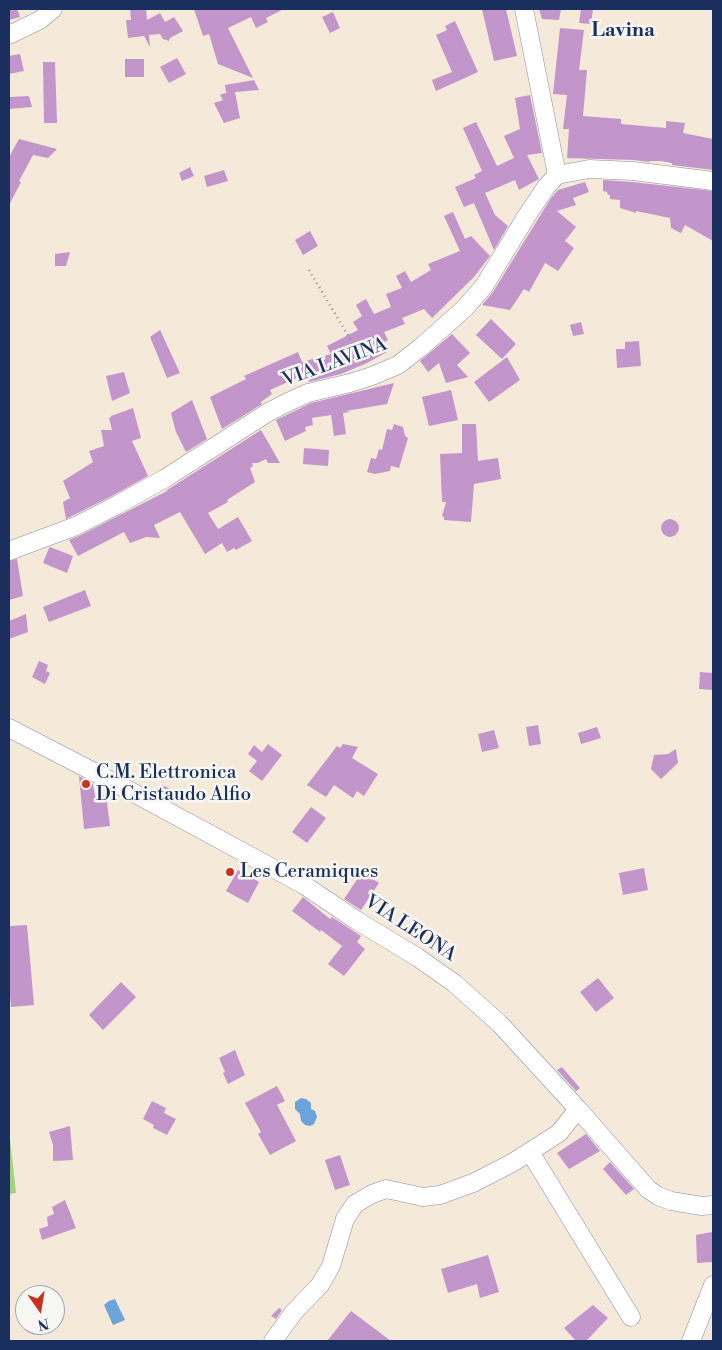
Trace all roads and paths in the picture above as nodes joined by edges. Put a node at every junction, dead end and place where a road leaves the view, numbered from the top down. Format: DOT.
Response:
graph roads {
  1 [pos="53,9"];
  2 [pos="524,9"];
  3 [pos="9,35"];
  4 [pos="557,175"];
  5 [pos="713,181"];
  6 [pos="309,270"];
  7 [pos="358,352"];
  8 [pos="9,550"];
  9 [pos="9,728"];
  10 [pos="577,1108"];
  11 [pos="530,1152"];
  12 [pos="713,1205"];
  13 [pos="713,1285"];
  14 [pos="631,1318"];
  15 [pos="273,1341"];
  16 [pos="691,1341"];
  1 -- 3 [label="street"];
  2 -- 4 [label="street"];
  4 -- 5 [label="street"];
  4 -- 8 [label="street, VIA LAVINA"];
  6 -- 7 [label="path"];
  9 -- 10 [label="street, VIA LEONA"];
  10 -- 11 [label="street"];
  10 -- 12 [label="street, VIA LEONA"];
  11 -- 14 [label="street"];
  11 -- 15 [label="street"];
  13 -- 16 [label="street"];
}
